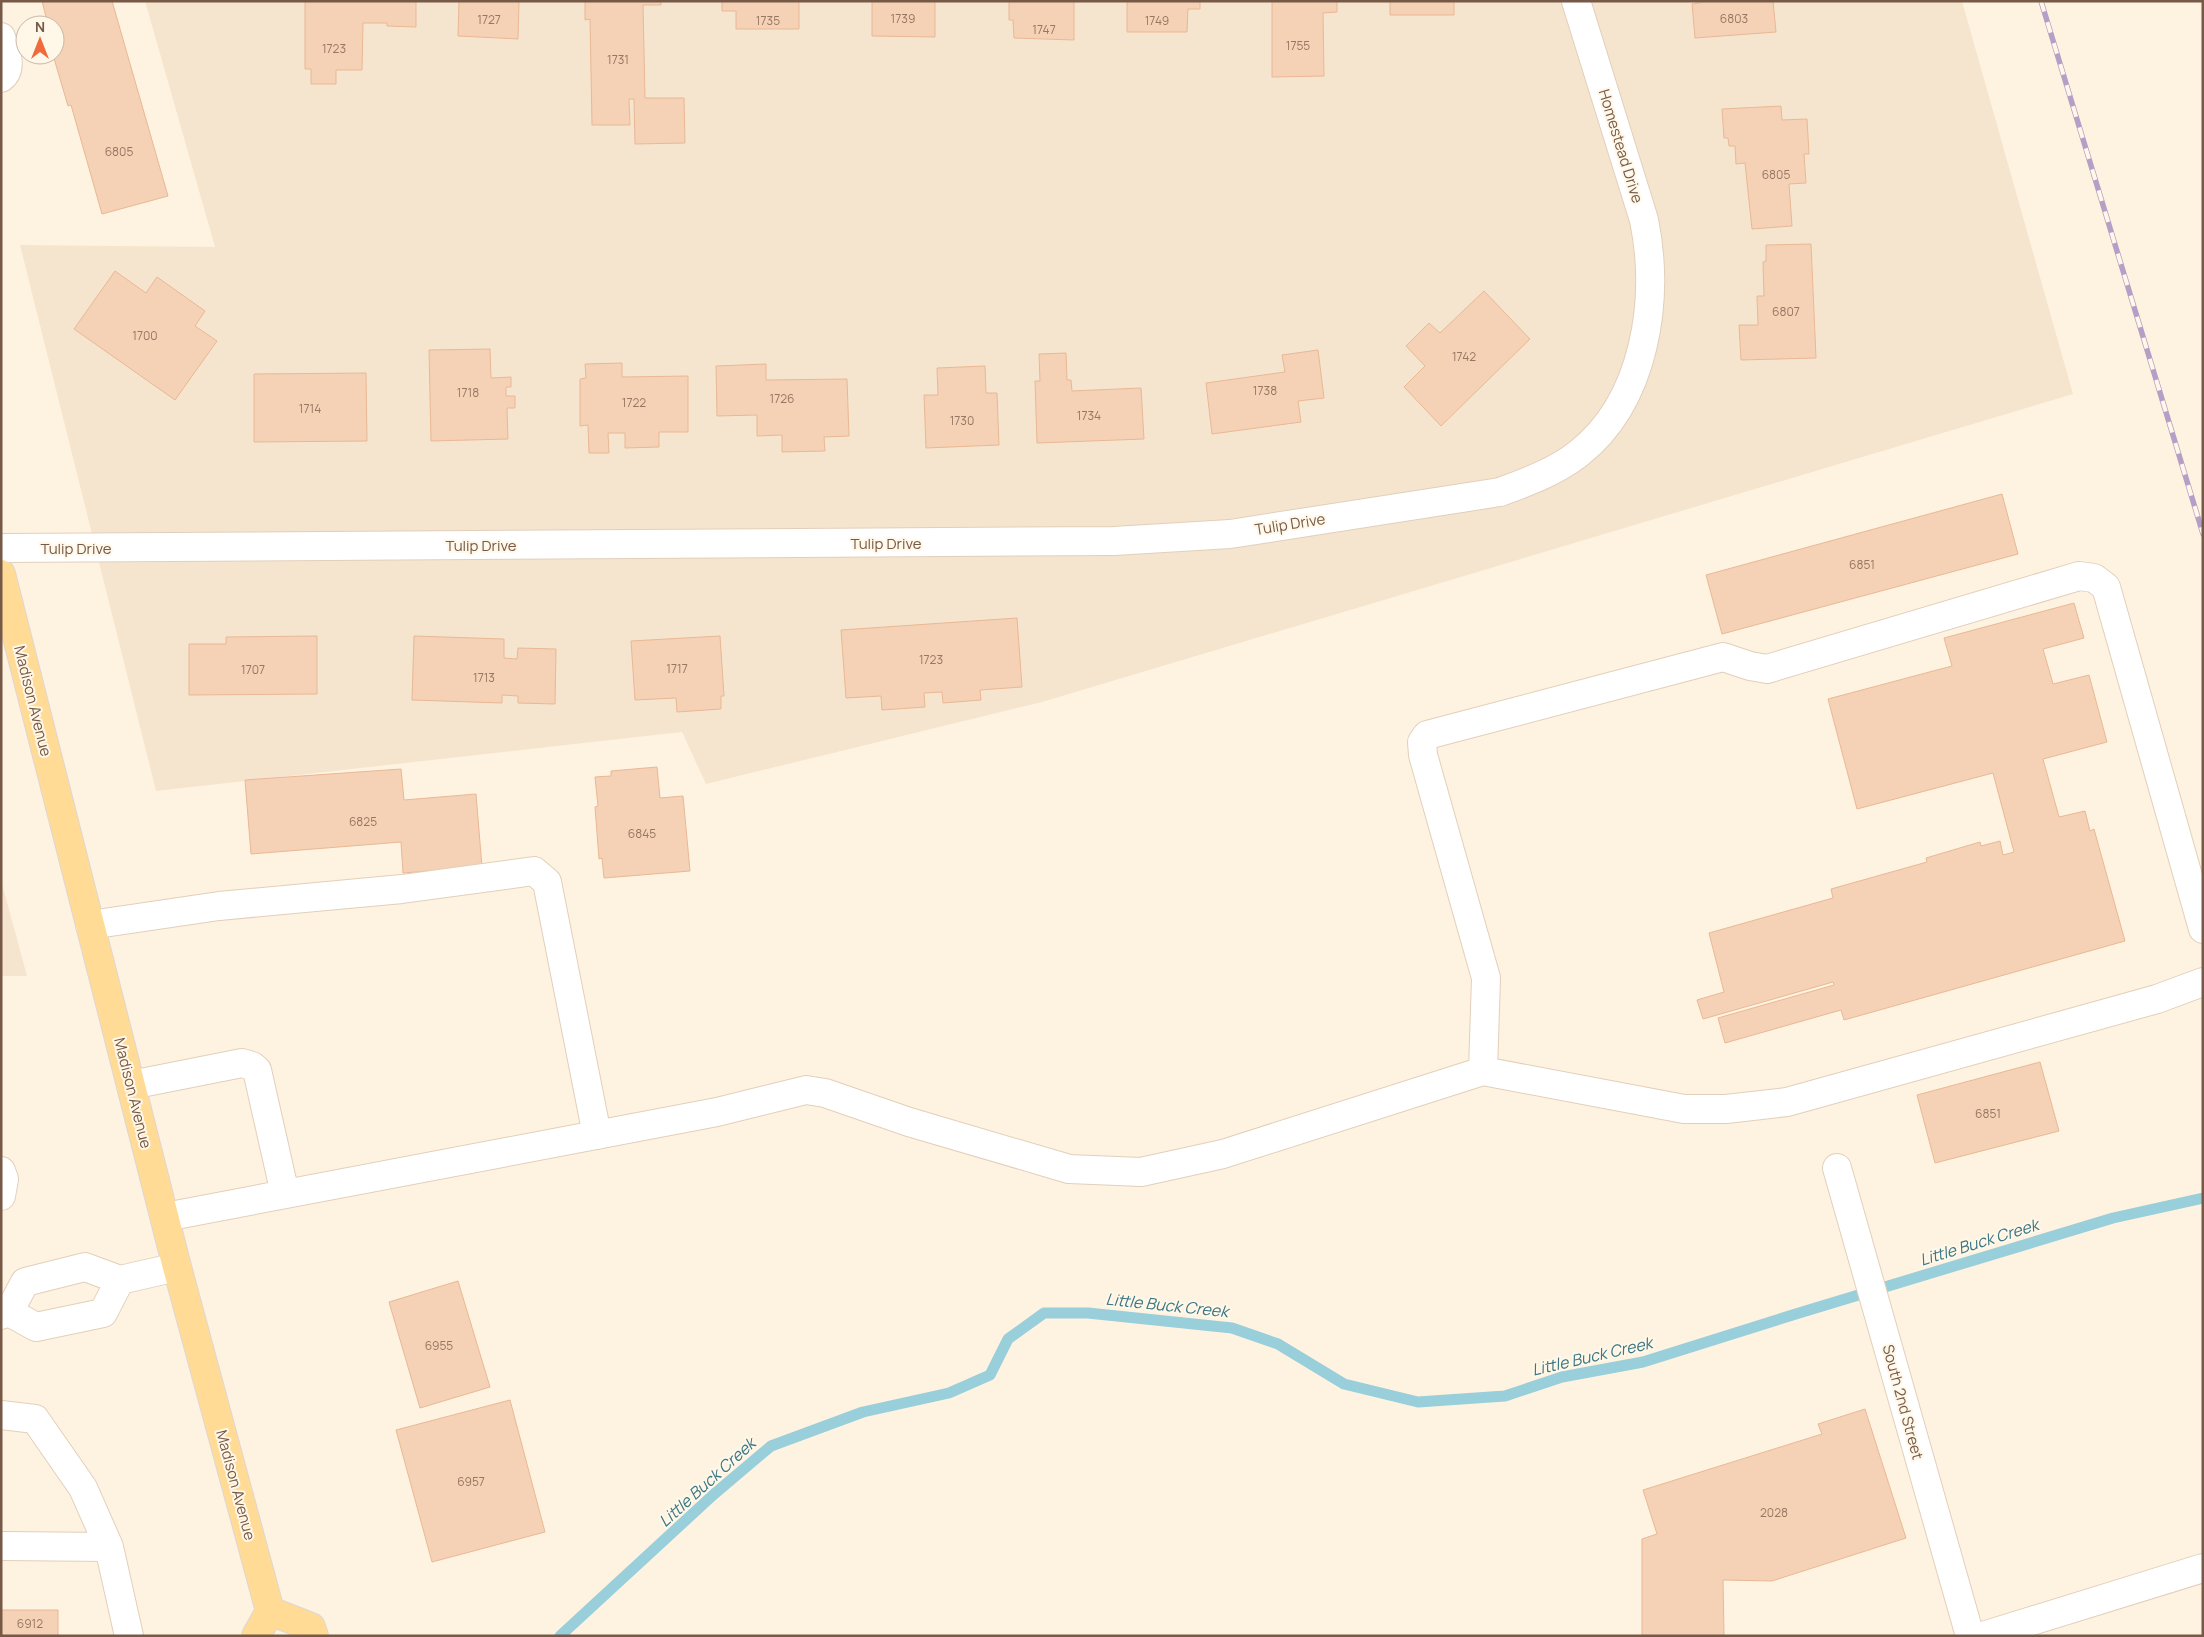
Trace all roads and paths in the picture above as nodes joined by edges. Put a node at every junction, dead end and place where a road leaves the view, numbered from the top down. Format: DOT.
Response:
graph roads {
  1 [pos="1576,1"];
  2 [pos="1,37"];
  3 [pos="1,78"];
  4 [pos="1650,294"];
  5 [pos="1,548"];
  6 [pos="2,579"];
  7 [pos="90,925"];
  8 [pos="2203,929"];
  9 [pos="2203,982"];
  10 [pos="1482,1071"];
  11 [pos="131,1085"];
  12 [pos="597,1135"];
  13 [pos="1837,1168"];
  14 [pos="1,1170"];
  15 [pos="285,1194"];
  16 [pos="1,1196"];
  17 [pos="165,1217"];
  18 [pos="177,1266"];
  19 [pos="120,1280"];
  20 [pos="5,1314"];
  21 [pos="1,1415"];
  22 [pos="1,1546"];
  23 [pos="109,1547"];
  24 [pos="2203,1568"];
  25 [pos="270,1611"];
  26 [pos="129,1636"];
  27 [pos="256,1636"];
  28 [pos="314,1636"];
  29 [pos="1970,1636"];
  30 [pos="1983,1636"];
  1 -- 4 [label="street, Homestead Drive"];
  2 -- 3 [label="street"];
  4 -- 5 [label="street, Tulip Drive"];
  6 -- 7 [label="main road, Madison Avenue"];
  7 -- 11 [label="main road, Madison Avenue"];
  7 -- 12 [label="street"];
  8 -- 10 [label="street"];
  9 -- 10 [label="street"];
  10 -- 12 [label="street"];
  11 -- 15 [label="street"];
  11 -- 17 [label="main road, Madison Avenue"];
  12 -- 15 [label="street"];
  13 -- 29 [label="street, South 2nd Street"];
  14 -- 16 [label="street"];
  15 -- 17 [label="street"];
  17 -- 18 [label="main road, Madison Avenue"];
  18 -- 19 [label="street"];
  18 -- 25 [label="main road, Madison Avenue"];
  19 -- 20 [label="street"];
  19 -- 20 [label="street"];
  21 -- 23 [label="street"];
  22 -- 23 [label="street"];
  23 -- 26 [label="street"];
  24 -- 30 [label="street"];
  25 -- 27 [label="main road"];
  25 -- 28 [label="main road"];
}
